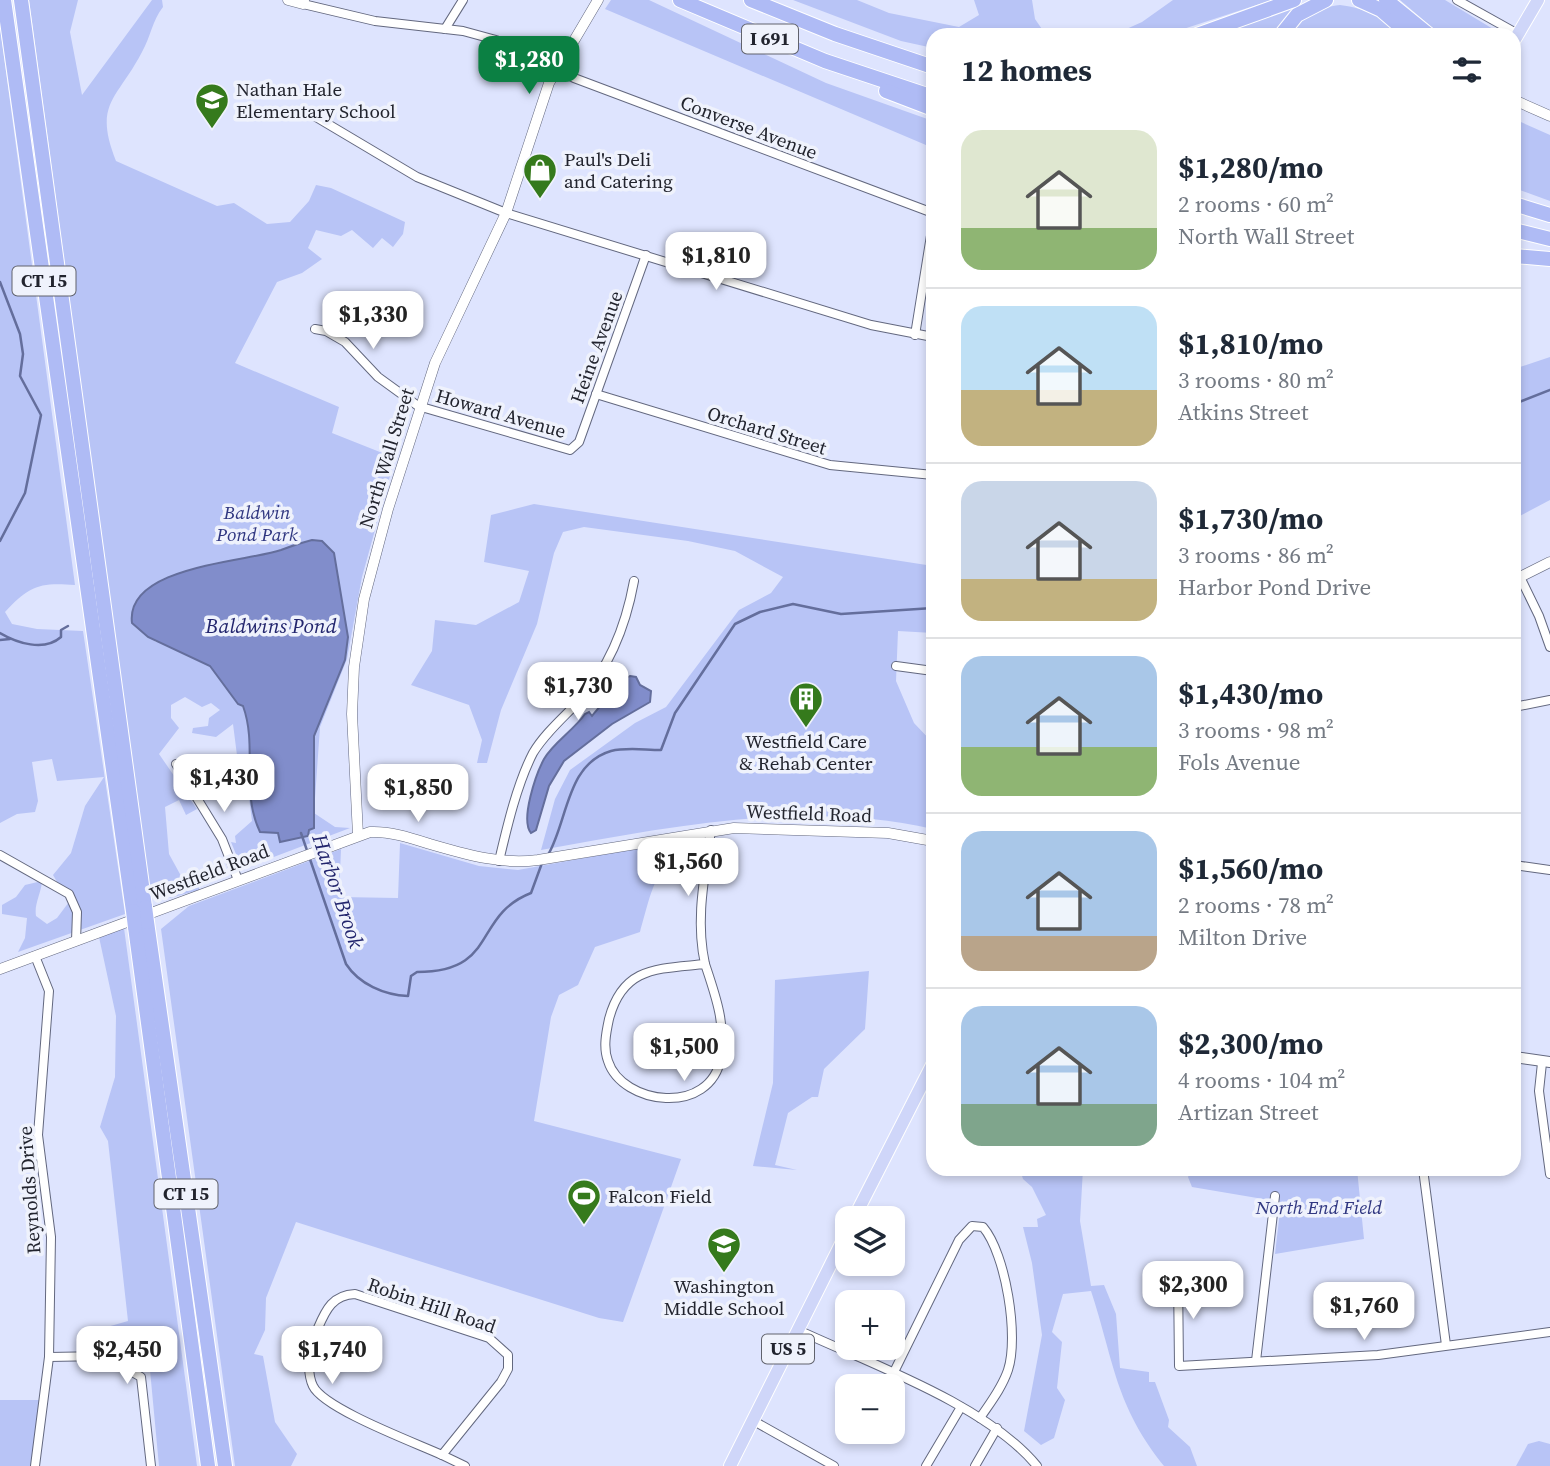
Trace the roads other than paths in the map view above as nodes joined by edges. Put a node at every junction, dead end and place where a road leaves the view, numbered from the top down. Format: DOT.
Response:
graph roads {
  1 [pos="4,0"];
  2 [pos="21,0"];
  3 [pos="288,0"];
  4 [pos="463,0"];
  5 [pos="598,0"];
  6 [pos="680,0"];
  7 [pos="751,0"];
  8 [pos="1294,0"];
  9 [pos="1326,0"];
  10 [pos="1359,0"];
  11 [pos="1386,0"];
  12 [pos="1457,0"];
  13 [pos="1538,0"];
  14 [pos="303,2"];
  15 [pos="1216,28"];
  16 [pos="1287,28"];
  17 [pos="1402,28"];
  18 [pos="1420,28"];
  19 [pos="1500,28"];
  20 [pos="445,29"];
  21 [pos="1521,29"];
  22 [pos="902,58"];
  23 [pos="926,58"];
  24 [pos="926,66"];
  25 [pos="555,71"];
  26 [pos="862,74"];
  27 [pos="926,95"];
  28 [pos="1521,103"];
  29 [pos="926,106"];
  30 [pos="311,114"];
  31 [pos="1550,117"];
  32 [pos="1521,206"];
  33 [pos="926,210"];
  34 [pos="506,213"];
  35 [pos="1550,215"];
  36 [pos="1521,232"];
  37 [pos="1550,239"];
  38 [pos="646,255"];
  39 [pos="1521,257"];
  40 [pos="1550,260"];
  41 [pos="926,267"];
  42 [pos="315,330"];
  43 [pos="915,335"];
  44 [pos="926,336"];
  45 [pos="596,394"];
  46 [pos="418,406"];
  47 [pos="574,448"];
  48 [pos="926,474"];
  49 [pos="1550,562"];
  50 [pos="91,564"];
  51 [pos="1521,576"];
  52 [pos="634,581"];
  53 [pos="1521,585"];
  54 [pos="1550,647"];
  55 [pos="896,666"];
  56 [pos="926,670"];
  57 [pos="1550,700"];
  58 [pos="1521,706"];
  59 [pos="176,764"];
  60 [pos="711,830"];
  61 [pos="358,835"];
  62 [pos="926,840"];
  63 [pos="0,855"];
  64 [pos="499,860"];
  65 [pos="1521,865"];
  66 [pos="1550,870"];
  67 [pos="237,880"];
  68 [pos="141,925"];
  69 [pos="76,941"];
  70 [pos="35,956"];
  71 [pos="705,964"];
  72 [pos="0,970"];
  73 [pos="1521,1058"];
  74 [pos="1546,1063"];
  75 [pos="926,1077"];
  76 [pos="1550,1174"];
  77 [pos="1424,1176"];
  78 [pos="1275,1196"];
  79 [pos="860,1206"];
  80 [pos="835,1256"];
  81 [pos="1178,1276"];
  82 [pos="798,1330"];
  83 [pos="1550,1332"];
  84 [pos="1446,1345"];
  85 [pos="49,1357"];
  86 [pos="1256,1362"];
  87 [pos="893,1374"];
  88 [pos="905,1380"];
  89 [pos="961,1408"];
  90 [pos="980,1418"];
  91 [pos="752,1420"];
  92 [pos="997,1428"];
  93 [pos="442,1455"];
  94 [pos="35,1466"];
  95 [pos="151,1466"];
  96 [pos="208,1466"];
  97 [pos="225,1466"];
  98 [pos="465,1466"];
  99 [pos="730,1466"];
  100 [pos="834,1466"];
  101 [pos="926,1466"];
  102 [pos="975,1466"];
  103 [pos="1037,1466"];
  1 -- 50 [label="highway, CT 15"];
  2 -- 50 [label="highway, CT 15"];
  3 -- 14 [label="street"];
  4 -- 20 [label="street"];
  5 -- 25 [label="street, North Wall Street"];
  6 -- 26 [label="highway, I 691"];
  7 -- 22 [label="highway, I 691"];
  8 -- 15 [label="highway"];
  9 -- 16 [label="highway"];
  10 -- 17 [label="highway"];
  11 -- 18 [label="highway"];
  12 -- 19 [label="street"];
  13 -- 21 [label="main road"];
  14 -- 20 [label="street, Converse Avenue"];
  20 -- 25 [label="street, Converse Avenue"];
  22 -- 23 [label="highway"];
  22 -- 24 [label="highway, I 691"];
  25 -- 33 [label="street, Converse Avenue"];
  25 -- 34 [label="street, North Wall Street"];
  26 -- 27 [label="highway, I 691"];
  26 -- 29 [label="highway"];
  28 -- 31 [label="street"];
  30 -- 34 [label="street"];
  32 -- 35 [label="highway"];
  34 -- 38 [label="street"];
  34 -- 46 [label="street, North Wall Street"];
  36 -- 37 [label="highway"];
  38 -- 43 [label="street"];
  38 -- 45 [label="street, Heine Avenue"];
  39 -- 40 [label="highway"];
  41 -- 43 [label="street"];
  42 -- 46 [label="street, Howard Avenue"];
  43 -- 44 [label="street"];
  45 -- 47 [label="street, Heine Avenue"];
  45 -- 48 [label="street, Orchard Street"];
  46 -- 47 [label="street, Howard Avenue"];
  46 -- 61 [label="street, North Wall Street"];
  49 -- 51 [label="street"];
  50 -- 68 [label="highway, CT 15, bridge"];
  52 -- 64 [label="street"];
  53 -- 54 [label="street"];
  55 -- 56 [label="street"];
  57 -- 58 [label="street"];
  59 -- 67 [label="street"];
  60 -- 62 [label="street, Westfield Road"];
  60 -- 64 [label="street, Westfield Road"];
  60 -- 71 [label="street"];
  61 -- 64 [label="street, Westfield Road"];
  61 -- 67 [label="street, Westfield Road"];
  63 -- 69 [label="street"];
  65 -- 66 [label="street"];
  67 -- 69 [label="street, Westfield Road"];
  68 -- 96 [label="highway, CT 15"];
  68 -- 97 [label="highway, CT 15"];
  69 -- 70 [label="street, Westfield Road"];
  70 -- 72 [label="street, Westfield Road"];
  70 -- 85 [label="street, Reynolds Drive"];
  71 -- 71 [label="street"];
  73 -- 74 [label="main road"];
  74 -- 76 [label="street"];
  75 -- 79 [label="main road"];
  77 -- 84 [label="street"];
  78 -- 86 [label="street"];
  80 -- 82 [label="main road, US 5"];
  81 -- 86 [label="street"];
  82 -- 87 [label="street"];
  82 -- 91 [label="main road, US 5"];
  83 -- 84 [label="street"];
  84 -- 86 [label="street"];
  85 -- 94 [label="street, Reynolds Drive"];
  85 -- 95 [label="street"];
  87 -- 90 [label="street"];
  88 -- 89 [label="street"];
  89 -- 90 [label="street"];
  89 -- 101 [label="street"];
  90 -- 92 [label="street"];
  91 -- 99 [label="main road, US 5"];
  91 -- 100 [label="street"];
  92 -- 102 [label="street"];
  92 -- 103 [label="street"];
  93 -- 93 [label="street, Robin Hill Road"];
  93 -- 98 [label="street, Robin Hill Road"];
}
